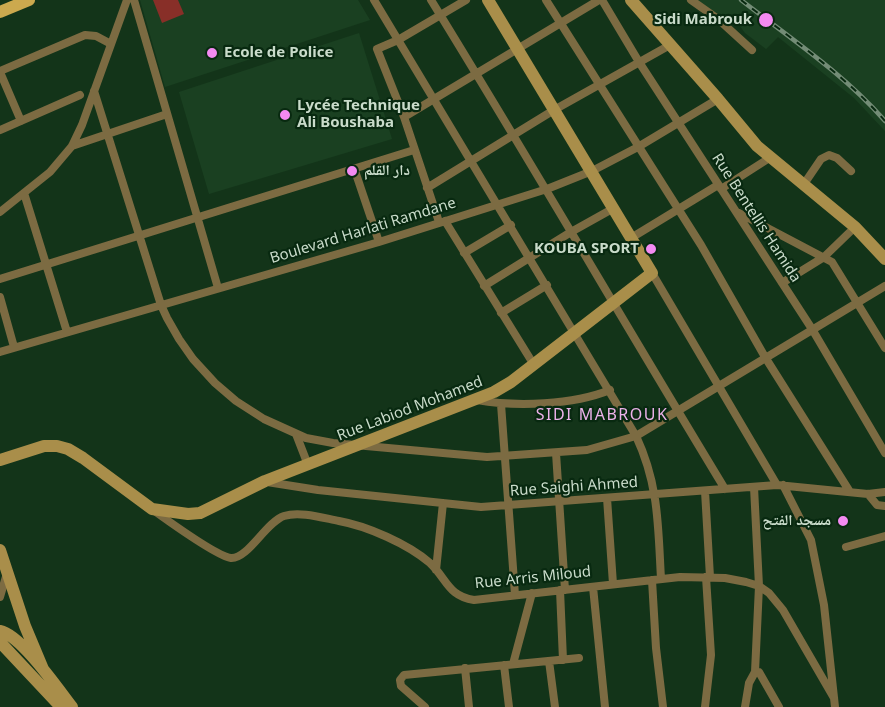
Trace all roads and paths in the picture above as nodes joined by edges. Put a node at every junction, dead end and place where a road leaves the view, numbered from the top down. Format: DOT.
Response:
graph roads {
  1 [pos="11,0"];
  2 [pos="29,0"];
  3 [pos="127,0"];
  4 [pos="134,0"];
  5 [pos="374,0"];
  6 [pos="430,0"];
  7 [pos="466,0"];
  8 [pos="488,0"];
  9 [pos="546,0"];
  10 [pos="601,0"];
  11 [pos="631,0"];
  12 [pos="691,0"];
  13 [pos="0,5"];
  14 [pos="0,12"];
  15 [pos="440,15"];
  16 [pos="561,24"];
  17 [pos="398,40"];
  18 [pos="111,44"];
  19 [pos="670,45"];
  20 [pos="752,50"];
  21 [pos="517,51"];
  22 [pos="639,62"];
  23 [pos="0,71"];
  24 [pos="476,75"];
  25 [pos="598,84"];
  26 [pos="94,91"];
  27 [pos="80,95"];
  28 [pos="718,99"];
  29 [pos="434,100"];
  30 [pos="554,110"];
  31 [pos="167,114"];
  32 [pos="404,117"];
  33 [pos="21,121"];
  34 [pos="679,124"];
  35 [pos="0,130"];
  36 [pos="108,135"];
  37 [pos="513,136"];
  38 [pos="72,146"];
  39 [pos="638,147"];
  40 [pos="414,150"];
  41 [pos="771,157"];
  42 [pos="472,162"];
  43 [pos="354,168"];
  44 [pos="592,171"];
  45 [pos="851,171"];
  46 [pos="804,184"];
  47 [pos="719,187"];
  48 [pos="428,188"];
  49 [pos="547,189"];
  50 [pos="24,193"];
  51 [pos="498,205"];
  52 [pos="614,208"];
  53 [pos="677,210"];
  54 [pos="0,212"];
  55 [pos="737,212"];
  56 [pos="197,217"];
  57 [pos="442,222"];
  58 [pos="511,225"];
  59 [pos="855,227"];
  60 [pos="571,232"];
  61 [pos="140,234"];
  62 [pos="631,238"];
  63 [pos="379,242"];
  64 [pos="464,253"];
  65 [pos="530,257"];
  66 [pos="824,257"];
  67 [pos="885,259"];
  68 [pos="47,264"];
  69 [pos="652,273"];
  70 [pos="0,279"];
  71 [pos="782,283"];
  72 [pos="547,285"];
  73 [pos="484,286"];
  74 [pos="885,286"];
  75 [pos="218,288"];
  76 [pos="0,297"];
  77 [pos="857,302"];
  78 [pos="612,304"];
  79 [pos="161,305"];
  80 [pos="501,313"];
  81 [pos="812,329"];
  82 [pos="67,332"];
  83 [pos="576,332"];
  84 [pos="14,347"];
  85 [pos="885,348"];
  86 [pos="0,352"];
  87 [pos="765,357"];
  88 [pos="534,364"];
  89 [pos="718,386"];
  90 [pos="610,390"];
  91 [pos="475,399"];
  92 [pos="501,404"];
  93 [pos="677,410"];
  94 [pos="296,434"];
  95 [pos="636,436"];
  96 [pos="882,441"];
  97 [pos="359,444"];
  98 [pos="555,453"];
  99 [pos="885,453"];
  100 [pos="505,456"];
  101 [pos="0,460"];
  102 [pos="308,465"];
  103 [pos="265,481"];
  104 [pos="780,485"];
  105 [pos="754,487"];
  106 [pos="725,489"];
  107 [pos="705,491"];
  108 [pos="850,492"];
  109 [pos="885,492"];
  110 [pos="656,494"];
  111 [pos="868,494"];
  112 [pos="607,498"];
  113 [pos="558,502"];
  114 [pos="443,503"];
  115 [pos="509,505"];
  116 [pos="885,506"];
  117 [pos="152,509"];
  118 [pos="885,536"];
  119 [pos="846,547"];
  120 [pos="0,550"];
  121 [pos="436,570"];
  122 [pos="7,573"];
  123 [pos="708,577"];
  124 [pos="656,579"];
  125 [pos="613,584"];
  126 [pos="593,586"];
  127 [pos="759,586"];
  128 [pos="562,590"];
  129 [pos="532,593"];
  130 [pos="515,595"];
  131 [pos="0,597"];
  132 [pos="0,631"];
  133 [pos="0,642"];
  134 [pos="579,658"];
  135 [pos="563,660"];
  136 [pos="549,661"];
  137 [pos="509,664"];
  138 [pos="465,668"];
  139 [pos="43,669"];
  140 [pos="755,672"];
  141 [pos="835,702"];
  142 [pos="58,706"];
  143 [pos="72,707"];
  144 [pos="425,707"];
  145 [pos="469,707"];
  146 [pos="509,707"];
  147 [pos="555,707"];
  148 [pos="605,707"];
  149 [pos="663,707"];
  150 [pos="705,707"];
  151 [pos="745,707"];
  152 [pos="779,707"];
  1 -- 13 [label="main road"];
  2 -- 14 [label="main road"];
  3 -- 18 [label="street"];
  4 -- 31 [label="street"];
  5 -- 17 [label="street"];
  6 -- 15 [label="street"];
  7 -- 15 [label="street"];
  8 -- 21 [label="street"];
  9 -- 16 [label="street"];
  10 -- 16 [label="street"];
  10 -- 22 [label="street, Rue Bentellis Hamida"];
  11 -- 19 [label="street"];
  12 -- 20 [label="street"];
  15 -- 17 [label="street"];
  15 -- 24 [label="street"];
  16 -- 21 [label="street"];
  16 -- 25 [label="street"];
  17 -- 29 [label="street"];
  17 -- 32 [label="street"];
  18 -- 23 [label="street"];
  18 -- 26 [label="street"];
  19 -- 22 [label="street"];
  19 -- 28 [label="street"];
  21 -- 24 [label="street"];
  21 -- 30 [label="street"];
  22 -- 25 [label="street"];
  22 -- 34 [label="street, Rue Bentellis Hamida"];
  23 -- 33 [label="street"];
  24 -- 29 [label="street"];
  24 -- 37 [label="street"];
  25 -- 30 [label="street"];
  25 -- 39 [label="street"];
  26 -- 36 [label="street"];
  26 -- 38 [label="street"];
  27 -- 33 [label="street"];
  28 -- 34 [label="street, Boulevard Harlati Ramdane"];
  28 -- 41 [label="street"];
  29 -- 32 [label="street"];
  29 -- 42 [label="street"];
  30 -- 37 [label="street"];
  30 -- 44 [label="street"];
  31 -- 36 [label="street"];
  31 -- 56 [label="street"];
  32 -- 40 [label="street"];
  33 -- 35 [label="street"];
  34 -- 39 [label="street, Boulevard Harlati Ramdane"];
  34 -- 47 [label="street, Rue Bentellis Hamida"];
  36 -- 38 [label="street"];
  36 -- 61 [label="street"];
  37 -- 42 [label="street"];
  37 -- 49 [label="street"];
  38 -- 50 [label="street"];
  39 -- 44 [label="street, Boulevard Harlati Ramdane"];
  39 -- 53 [label="street"];
  40 -- 43 [label="street"];
  40 -- 48 [label="street"];
  41 -- 46 [label="street"];
  41 -- 47 [label="street"];
  42 -- 48 [label="street"];
  42 -- 51 [label="street"];
  43 -- 56 [label="street"];
  43 -- 63 [label="street"];
  44 -- 49 [label="street, Boulevard Harlati Ramdane"];
  44 -- 52 [label="street"];
  45 -- 46 [label="street"];
  46 -- 59 [label="street"];
  47 -- 53 [label="street"];
  47 -- 55 [label="street, Rue Bentellis Hamida"];
  48 -- 57 [label="street"];
  49 -- 51 [label="street, Boulevard Harlati Ramdane"];
  49 -- 60 [label="street"];
  50 -- 54 [label="street"];
  50 -- 68 [label="street"];
  51 -- 57 [label="street, Boulevard Harlati Ramdane"];
  51 -- 58 [label="street"];
  52 -- 60 [label="street"];
  52 -- 62 [label="street"];
  53 -- 62 [label="street"];
  53 -- 87 [label="street"];
  55 -- 66 [label="street"];
  55 -- 71 [label="street, Rue Bentellis Hamida"];
  56 -- 61 [label="street"];
  56 -- 75 [label="street"];
  57 -- 63 [label="street, Boulevard Harlati Ramdane"];
  57 -- 64 [label="street"];
  58 -- 64 [label="street"];
  58 -- 65 [label="street"];
  59 -- 66 [label="street"];
  59 -- 67 [label="street"];
  60 -- 65 [label="street"];
  60 -- 78 [label="street"];
  61 -- 68 [label="street"];
  61 -- 79 [label="street"];
  62 -- 69 [label="street"];
  63 -- 75 [label="street, Boulevard Harlati Ramdane"];
  64 -- 73 [label="street"];
  65 -- 72 [label="street"];
  65 -- 73 [label="street"];
  66 -- 71 [label="street"];
  66 -- 77 [label="street"];
  68 -- 70 [label="street"];
  68 -- 82 [label="street"];
  69 -- 78 [label="street, Rue Labiod Mohamed"];
  69 -- 89 [label="street"];
  71 -- 81 [label="street, Rue Bentellis Hamida"];
  72 -- 80 [label="street"];
  72 -- 83 [label="street"];
  73 -- 80 [label="street"];
  74 -- 77 [label="street"];
  75 -- 79 [label="street, Boulevard Harlati Ramdane"];
  76 -- 84 [label="street"];
  77 -- 81 [label="street"];
  77 -- 85 [label="street"];
  78 -- 83 [label="street, Rue Labiod Mohamed"];
  78 -- 93 [label="street"];
  79 -- 82 [label="street, Boulevard Harlati Ramdane"];
  79 -- 94 [label="street"];
  80 -- 88 [label="street"];
  81 -- 87 [label="street"];
  81 -- 96 [label="street, Rue Bentellis Hamida"];
  82 -- 84 [label="street, Boulevard Harlati Ramdane"];
  83 -- 88 [label="street, Rue Labiod Mohamed"];
  83 -- 90 [label="street"];
  84 -- 86 [label="street, Boulevard Harlati Ramdane"];
  87 -- 89 [label="street"];
  87 -- 108 [label="street"];
  88 -- 91 [label="street, Rue Labiod Mohamed"];
  89 -- 93 [label="street"];
  89 -- 104 [label="street"];
  90 -- 92 [label="street"];
  90 -- 95 [label="street"];
  91 -- 92 [label="street"];
  91 -- 97 [label="street, Rue Labiod Mohamed"];
  92 -- 100 [label="street"];
  93 -- 95 [label="street"];
  93 -- 106 [label="street"];
  94 -- 97 [label="street"];
  94 -- 102 [label="street"];
  95 -- 98 [label="street"];
  95 -- 110 [label="street"];
  96 -- 99 [label="street, Rue Bentellis Hamida"];
  97 -- 100 [label="street"];
  97 -- 102 [label="street, Rue Labiod Mohamed"];
  98 -- 100 [label="street"];
  98 -- 113 [label="street"];
  100 -- 115 [label="street"];
  101 -- 117 [label="street, Rue Arris Miloud"];
  102 -- 103 [label="street, Rue Labiod Mohamed"];
  103 -- 114 [label="street, Rue Saighi Ahmed"];
  103 -- 117 [label="street, Rue Labiod Mohamed"];
  104 -- 105 [label="street, Rue Saighi Ahmed"];
  104 -- 108 [label="street, Rue Saighi Ahmed"];
  104 -- 141 [label="street"];
  105 -- 106 [label="street, Rue Saighi Ahmed"];
  105 -- 127 [label="street"];
  106 -- 107 [label="street, Rue Saighi Ahmed"];
  107 -- 110 [label="street, Rue Saighi Ahmed"];
  107 -- 123 [label="street"];
  108 -- 111 [label="street, Rue Saighi Ahmed"];
  109 -- 111 [label="street, Rue Saighi Ahmed"];
  110 -- 112 [label="street, Rue Saighi Ahmed"];
  110 -- 124 [label="street"];
  111 -- 116 [label="street"];
  112 -- 113 [label="street, Rue Saighi Ahmed"];
  112 -- 125 [label="street"];
  113 -- 115 [label="street, Rue Saighi Ahmed"];
  113 -- 128 [label="street"];
  114 -- 115 [label="street, Rue Saighi Ahmed"];
  114 -- 121 [label="street"];
  115 -- 130 [label="street"];
  117 -- 121 [label="street, Rue Arris Miloud"];
  118 -- 119 [label="street"];
  120 -- 122 [label="street"];
  121 -- 130 [label="street, Rue Arris Miloud"];
  122 -- 131 [label="street"];
  122 -- 139 [label="street"];
  123 -- 124 [label="street, Rue Arris Miloud"];
  123 -- 127 [label="street, Rue Arris Miloud"];
  123 -- 150 [label="street"];
  124 -- 125 [label="street, Rue Arris Miloud"];
  124 -- 149 [label="street"];
  125 -- 126 [label="street, Rue Arris Miloud"];
  126 -- 128 [label="street, Rue Arris Miloud"];
  126 -- 148 [label="street"];
  127 -- 140 [label="street"];
  127 -- 141 [label="street"];
  128 -- 129 [label="street, Rue Arris Miloud"];
  128 -- 135 [label="street"];
  129 -- 130 [label="street, Rue Arris Miloud"];
  129 -- 137 [label="street"];
  132 -- 139 [label="street"];
  133 -- 142 [label="street"];
  134 -- 135 [label="street"];
  135 -- 136 [label="street"];
  136 -- 137 [label="street"];
  136 -- 147 [label="street"];
  137 -- 138 [label="street"];
  137 -- 146 [label="street"];
  138 -- 144 [label="street"];
  138 -- 145 [label="street"];
  139 -- 143 [label="street"];
  140 -- 151 [label="street"];
  140 -- 152 [label="street"];
}
